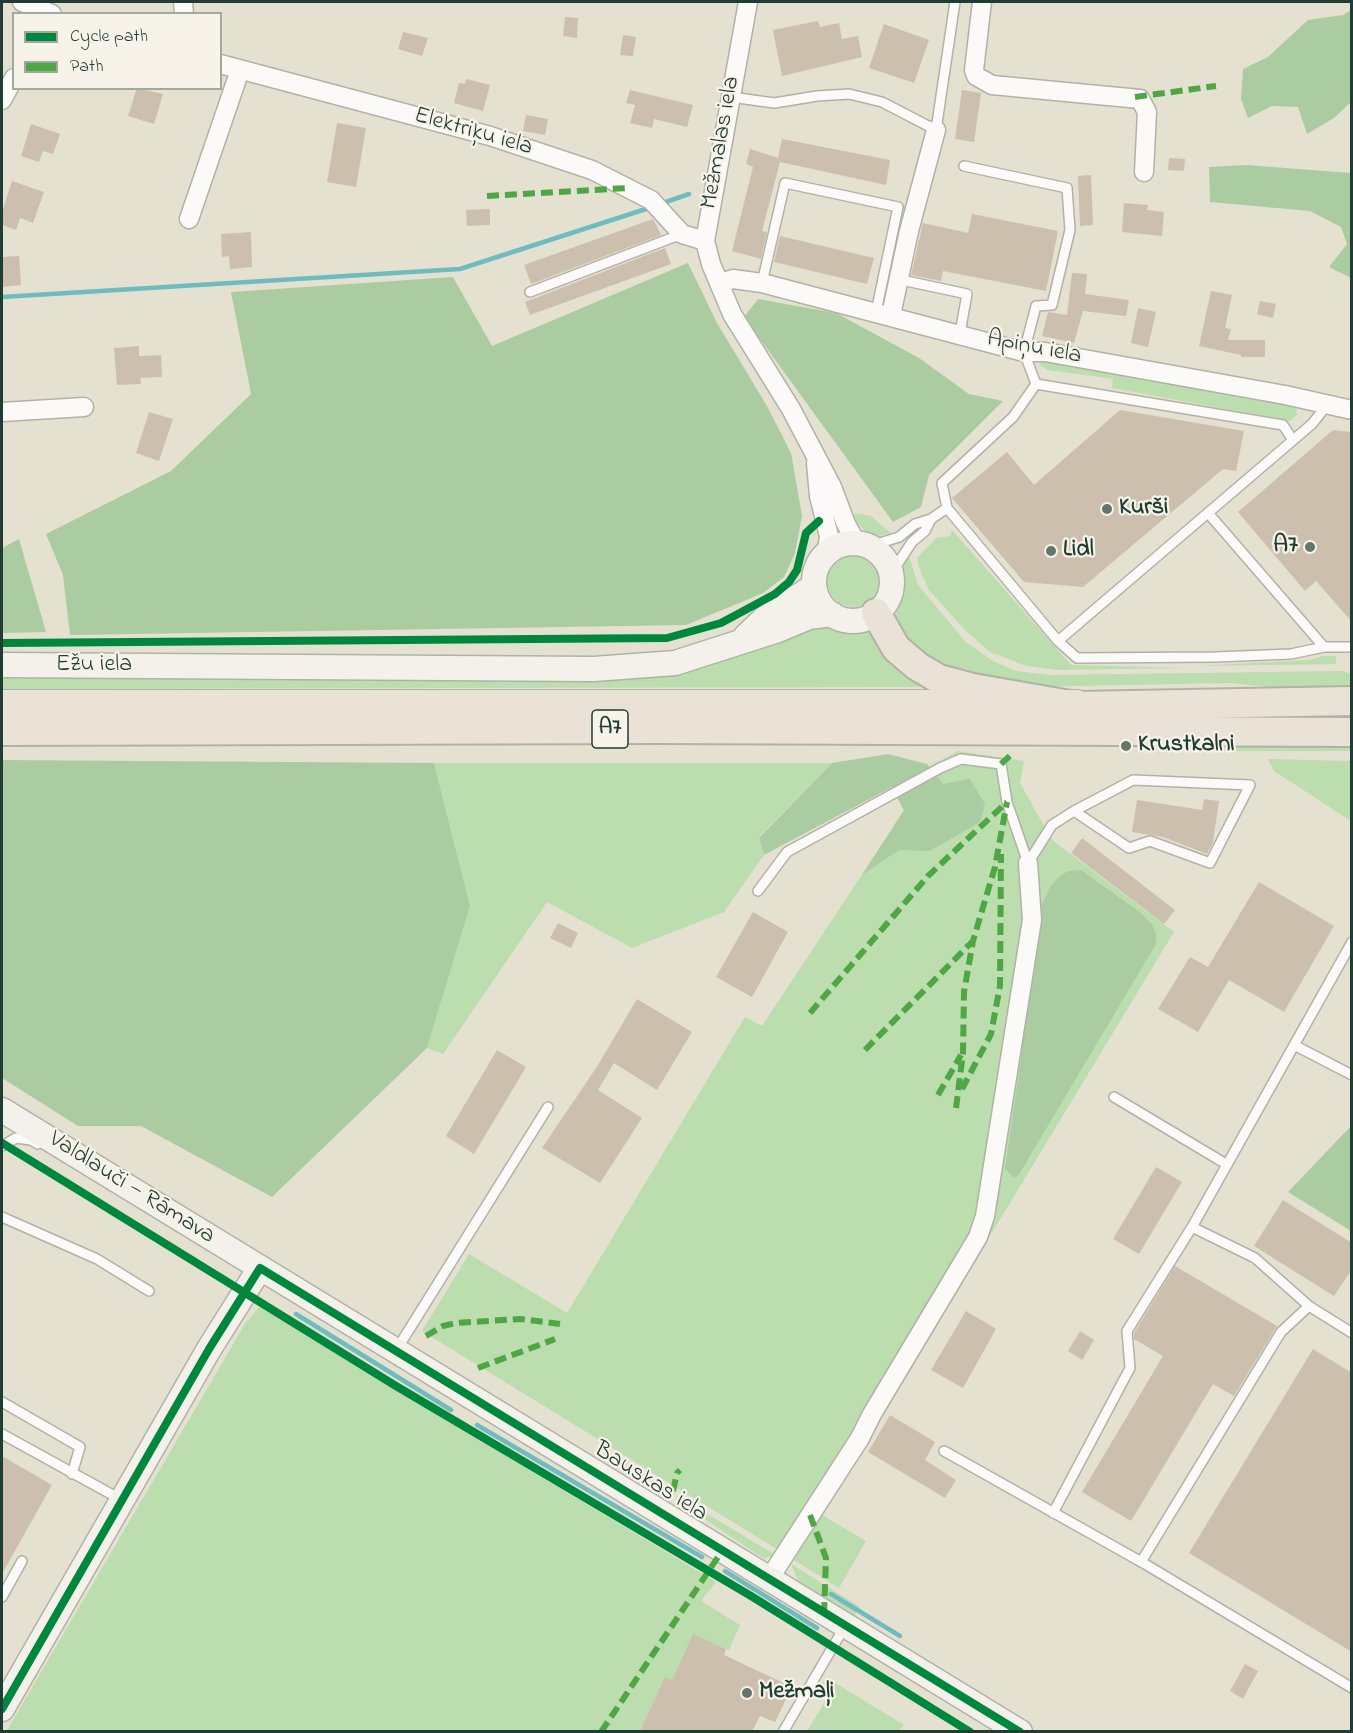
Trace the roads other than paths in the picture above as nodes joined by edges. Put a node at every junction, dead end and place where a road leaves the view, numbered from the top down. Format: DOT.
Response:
graph roads {
  1 [pos="22,2"];
  2 [pos="748,2"];
  3 [pos="955,2"];
  4 [pos="982,2"];
  5 [pos="47,12"];
  6 [pos="222,65"];
  7 [pos="240,70"];
  8 [pos="12,82"];
  9 [pos="731,97"];
  10 [pos="2,100"];
  11 [pos="936,130"];
  12 [pos="964,166"];
  13 [pos="1144,172"];
  14 [pos="189,219"];
  15 [pos="682,234"];
  16 [pos="705,241"];
  17 [pos="897,279"];
  18 [pos="720,283"];
  19 [pos="762,283"];
  20 [pos="530,292"];
  21 [pos="883,314"];
  22 [pos="960,333"];
  23 [pos="1024,352"];
  24 [pos="1036,384"];
  25 [pos="1327,405"];
  26 [pos="84,407"];
  27 [pos="1352,410"];
  28 [pos="2,412"];
  29 [pos="1293,440"];
  30 [pos="815,459"];
  31 [pos="947,508"];
  32 [pos="1208,513"];
  33 [pos="931,519"];
  34 [pos="863,544"];
  35 [pos="827,551"];
  36 [pos="891,574"];
  37 [pos="814,586"];
  38 [pos="832,614"];
  39 [pos="876,614"];
  40 [pos="743,640"];
  41 [pos="1058,641"];
  42 [pos="1324,647"];
  43 [pos="1352,647"];
  44 [pos="2,665"];
  45 [pos="1352,701"];
  46 [pos="2,706"];
  47 [pos="1076,706"];
  48 [pos="2,731"];
  49 [pos="1352,732"];
  50 [pos="1074,811"];
  51 [pos="1028,863"];
  52 [pos="758,891"];
  53 [pos="1352,942"];
  54 [pos="1294,1045"];
  55 [pos="1352,1075"];
  56 [pos="1114,1097"];
  57 [pos="548,1107"];
  58 [pos="2,1110"];
  59 [pos="2,1146"];
  60 [pos="86,1161"];
  61 [pos="1226,1164"];
  62 [pos="2,1217"];
  63 [pos="1192,1227"];
  64 [pos="260,1268"];
  65 [pos="149,1291"];
  66 [pos="1309,1306"];
  67 [pos="1352,1333"];
  68 [pos="396,1351"];
  69 [pos="2,1402"];
  70 [pos="2,1434"];
  71 [pos="944,1451"];
  72 [pos="72,1473"];
  73 [pos="122,1500"];
  74 [pos="1053,1513"];
  75 [pos="22,1561"];
  76 [pos="1141,1562"];
  77 [pos="769,1580"];
  78 [pos="2,1597"];
  79 [pos="845,1626"];
  80 [pos="1352,1688"];
  81 [pos="2,1709"];
  82 [pos="783,1731"];
  83 [pos="1020,1731"];
  1 -- 5 [label="street"];
  2 -- 9 [label="street, Mežmalas iela"];
  3 -- 11 [label="lane"];
  4 -- 13 [label="street"];
  6 -- 7 [label="street, Elektriķu iela"];
  7 -- 14 [label="street"];
  7 -- 15 [label="street, Elektriķu iela"];
  8 -- 10 [label="street"];
  9 -- 11 [label="lane"];
  9 -- 16 [label="street, Mežmalas iela"];
  11 -- 17 [label="street"];
  12 -- 23 [label="lane"];
  15 -- 16 [label="street"];
  15 -- 20 [label="lane"];
  16 -- 18 [label="street, Mežmalas iela"];
  17 -- 21 [label="street"];
  17 -- 22 [label="lane"];
  18 -- 19 [label="street, Apiņu iela"];
  18 -- 30 [label="street, Mežmalas iela"];
  19 -- 21 [label="street, Apiņu iela"];
  19 -- 21 [label="lane"];
  21 -- 22 [label="street, Apiņu iela"];
  22 -- 23 [label="street, Apiņu iela"];
  23 -- 24 [label="lane"];
  23 -- 25 [label="street, Apiņu iela"];
  24 -- 29 [label="lane"];
  24 -- 31 [label="lane"];
  25 -- 27 [label="street, Apiņu iela"];
  25 -- 29 [label="lane"];
  26 -- 28 [label="street"];
  29 -- 32 [label="lane"];
  30 -- 34 [label="street"];
  30 -- 35 [label="street"];
  31 -- 33 [label="lane"];
  31 -- 41 [label="lane"];
  32 -- 41 [label="lane"];
  32 -- 42 [label="lane"];
  33 -- 34 [label="lane"];
  33 -- 36 [label="lane"];
  34 -- 35 [label="main road"];
  34 -- 36 [label="main road"];
  35 -- 37 [label="main road"];
  36 -- 39 [label="main road"];
  37 -- 38 [label="main road"];
  37 -- 40 [label="main road"];
  38 -- 39 [label="main road"];
  38 -- 40 [label="main road, Ežu iela"];
  39 -- 47 [label="highway"];
  40 -- 44 [label="main road, Ežu iela"];
  41 -- 42 [label="lane"];
  42 -- 43 [label="lane"];
  45 -- 47 [label="highway, A7"];
  46 -- 47 [label="highway, A7"];
  48 -- 49 [label="highway, A7"];
  50 -- 50 [label="lane"];
  50 -- 51 [label="lane"];
  51 -- 52 [label="lane"];
  51 -- 77 [label="street"];
  53 -- 54 [label="lane"];
  54 -- 55 [label="lane"];
  54 -- 61 [label="lane"];
  56 -- 61 [label="lane"];
  57 -- 68 [label="lane"];
  58 -- 60 [label="main road, Valdlauči — Rāmava"];
  59 -- 60 [label="lane"];
  60 -- 64 [label="main road, Valdlauči — Rāmava"];
  61 -- 63 [label="lane"];
  62 -- 65 [label="lane"];
  63 -- 66 [label="lane"];
  63 -- 74 [label="lane"];
  64 -- 68 [label="main road, Bauskas iela"];
  64 -- 73 [label="main road"];
  66 -- 67 [label="lane"];
  66 -- 76 [label="lane"];
  68 -- 77 [label="main road, Bauskas iela"];
  69 -- 72 [label="lane"];
  70 -- 72 [label="lane"];
  71 -- 74 [label="lane"];
  72 -- 73 [label="lane"];
  73 -- 81 [label="main road"];
  74 -- 76 [label="lane"];
  75 -- 78 [label="lane"];
  76 -- 80 [label="lane"];
  77 -- 79 [label="main road, Bauskas iela"];
  79 -- 82 [label="lane"];
  79 -- 83 [label="main road, Bauskas iela"];
}
